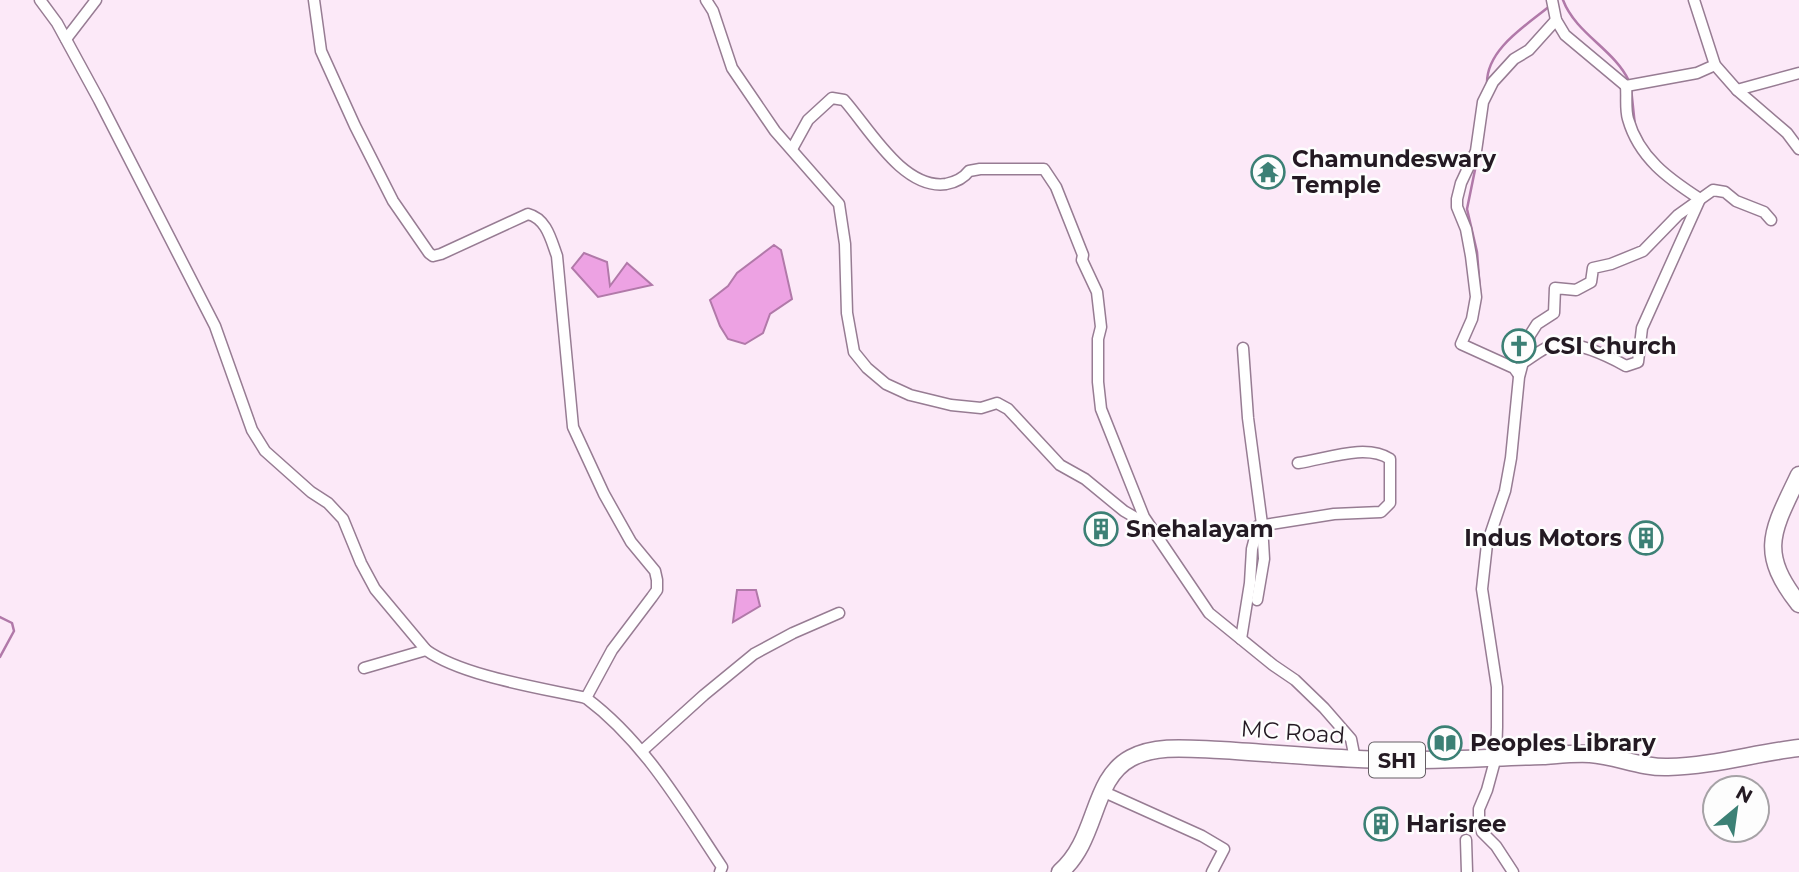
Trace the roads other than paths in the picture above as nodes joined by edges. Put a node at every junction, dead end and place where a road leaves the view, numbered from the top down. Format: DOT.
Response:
graph roads {
  1 [pos="40,0"];
  2 [pos="96,0"];
  3 [pos="314,0"];
  4 [pos="706,0"];
  5 [pos="1694,0"];
  6 [pos="1553,4"];
  7 [pos="1556,20"];
  8 [pos="66,39"];
  9 [pos="1715,65"];
  10 [pos="1799,74"];
  11 [pos="1631,85"];
  12 [pos="1737,90"];
  13 [pos="792,149"];
  14 [pos="1799,149"];
  15 [pos="1700,199"];
  16 [pos="1771,220"];
  17 [pos="1243,348"];
  18 [pos="1524,362"];
  19 [pos="1519,375"];
  20 [pos="1298,463"];
  21 [pos="1799,475"];
  22 [pos="1262,524"];
  23 [pos="1150,526"];
  24 [pos="1257,600"];
  25 [pos="1799,604"];
  26 [pos="839,613"];
  27 [pos="1241,639"];
  28 [pos="426,650"];
  29 [pos="364,668"];
  30 [pos="586,698"];
  31 [pos="1799,748"];
  32 [pos="642,751"];
  33 [pos="1496,757"];
  34 [pos="1355,758"];
  35 [pos="1102,791"];
  36 [pos="1466,840"];
  37 [pos="720,872"];
  38 [pos="1060,872"];
  39 [pos="1212,872"];
  40 [pos="1467,872"];
  41 [pos="1513,872"];
  1 -- 8 [label="street"];
  2 -- 8 [label="street"];
  3 -- 30 [label="street"];
  4 -- 13 [label="street"];
  5 -- 9 [label="street"];
  6 -- 7 [label="street"];
  7 -- 11 [label="street"];
  7 -- 19 [label="street"];
  8 -- 28 [label="street"];
  9 -- 11 [label="street"];
  9 -- 12 [label="street"];
  10 -- 12 [label="street"];
  11 -- 15 [label="street"];
  12 -- 14 [label="street"];
  13 -- 23 [label="street"];
  13 -- 23 [label="street"];
  15 -- 16 [label="street"];
  15 -- 18 [label="street"];
  15 -- 18 [label="street"];
  17 -- 22 [label="street"];
  18 -- 19 [label="street"];
  19 -- 33 [label="street"];
  20 -- 22 [label="street"];
  21 -- 25 [label="main road"];
  22 -- 24 [label="street"];
  22 -- 27 [label="street"];
  23 -- 27 [label="street"];
  26 -- 32 [label="street"];
  27 -- 34 [label="street"];
  28 -- 29 [label="street"];
  28 -- 30 [label="street"];
  30 -- 32 [label="street"];
  31 -- 33 [label="main road, MC Road / SH1"];
  32 -- 37 [label="street"];
  33 -- 34 [label="main road, MC Road / SH1"];
  33 -- 41 [label="street"];
  34 -- 35 [label="main road, MC Road / SH1"];
  35 -- 38 [label="main road, MC Road / SH1"];
  35 -- 39 [label="street"];
  36 -- 40 [label="street"];
}
